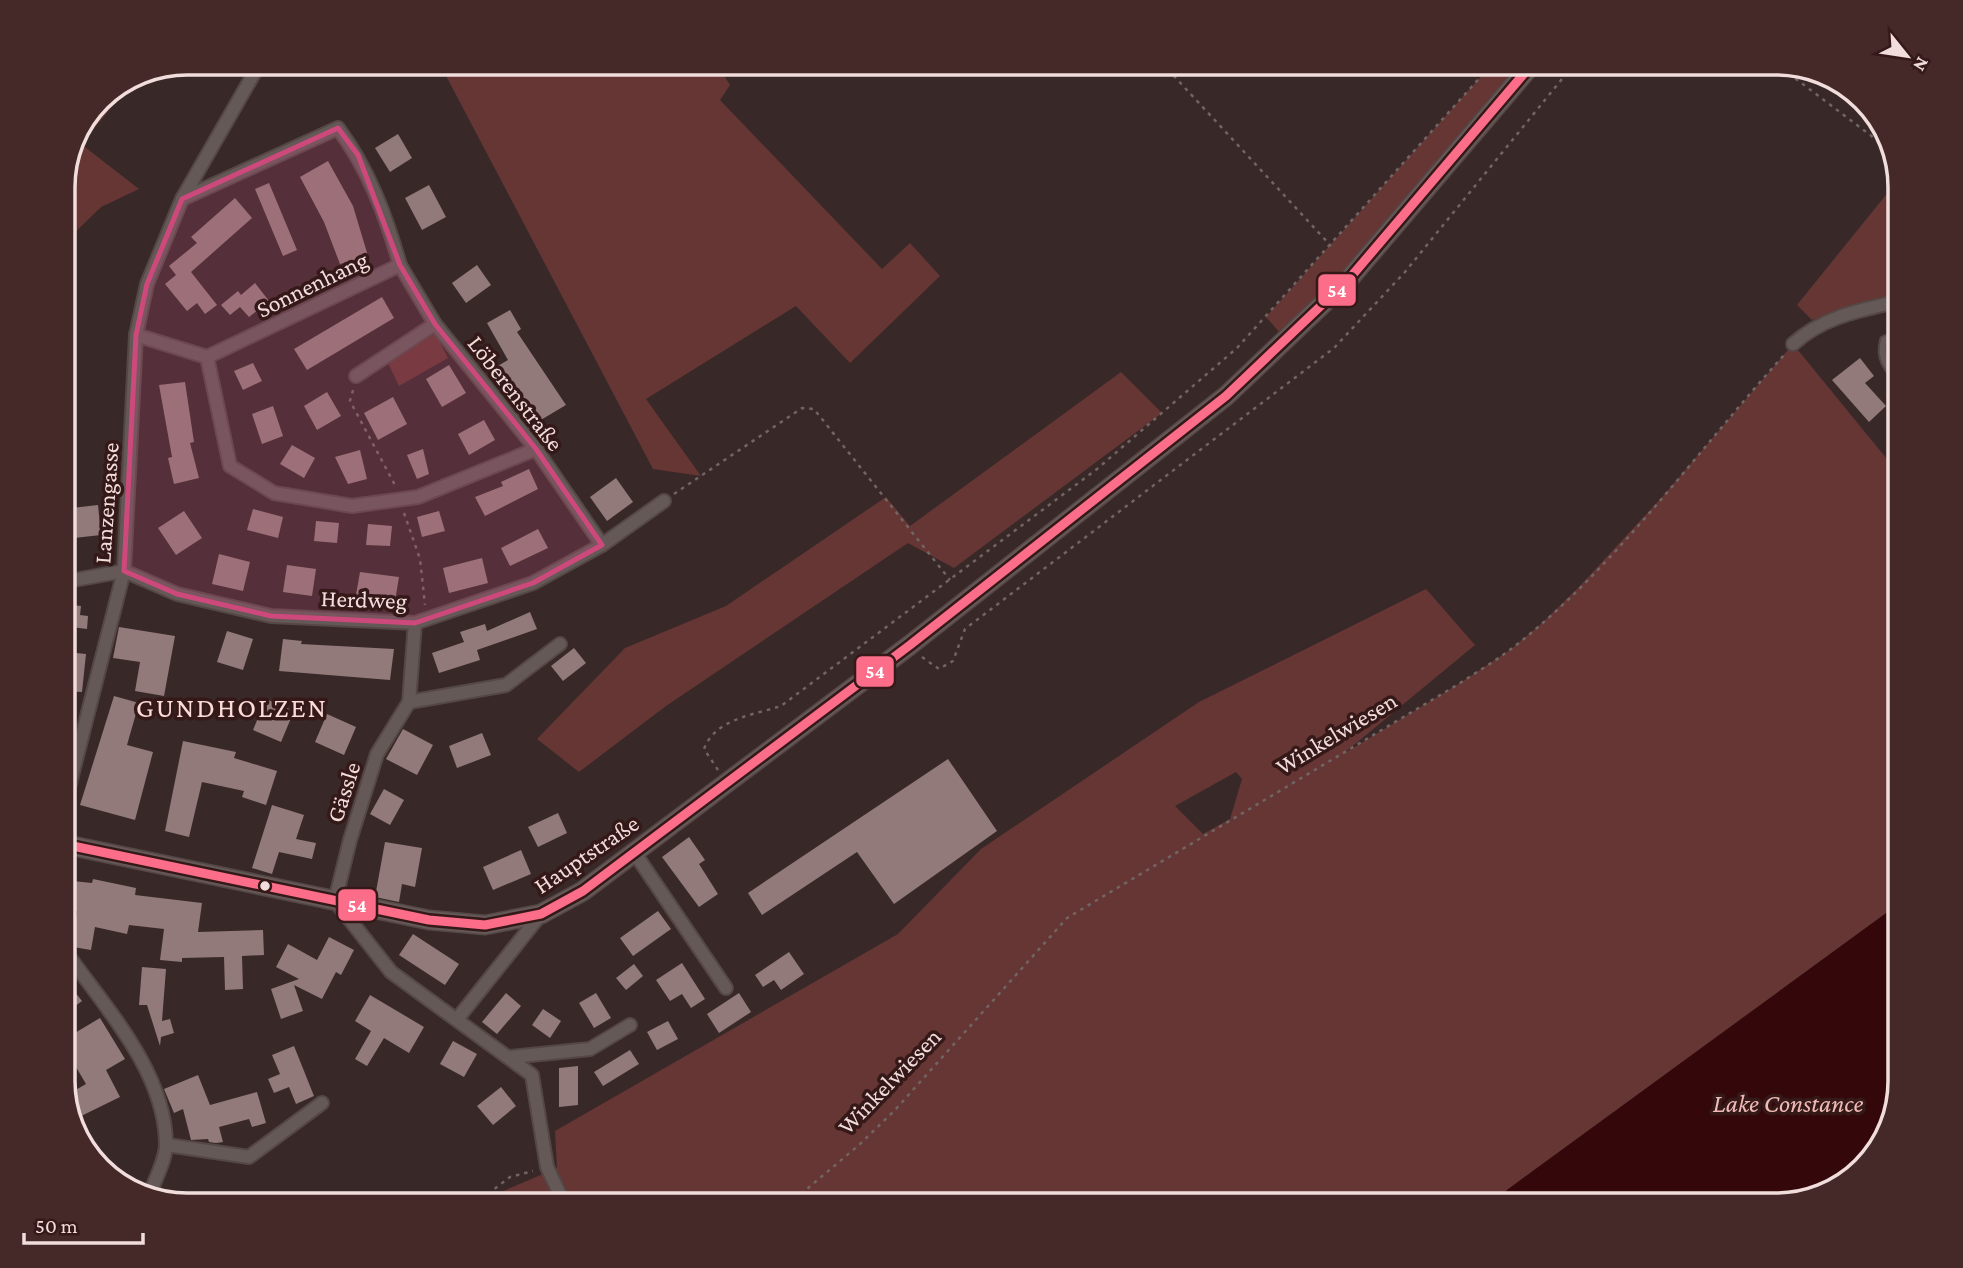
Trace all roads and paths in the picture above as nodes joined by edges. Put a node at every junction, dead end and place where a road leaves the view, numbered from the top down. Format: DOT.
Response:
graph roads {
  1 [pos="253,75"];
  2 [pos="1173,75"];
  3 [pos="1482,75"];
  4 [pos="1523,75"];
  5 [pos="1793,76"];
  6 [pos="1877,140"];
  7 [pos="182,199"];
  8 [pos="1331,246"];
  9 [pos="400,265"];
  10 [pos="1888,304"];
  11 [pos="435,324"];
  12 [pos="136,335"];
  13 [pos="1888,338"];
  14 [pos="1793,344"];
  15 [pos="207,357"];
  16 [pos="1888,368"];
  17 [pos="356,376"];
  18 [pos="536,449"];
  19 [pos="664,501"];
  20 [pos="602,545"];
  21 [pos="124,571"];
  22 [pos="75,580"];
  23 [pos="950,580"];
  24 [pos="415,623"];
  25 [pos="560,644"];
  26 [pos="409,702"];
  27 [pos="75,764"];
  28 [pos="726,783"];
  29 [pos="75,847"];
  30 [pos="634,852"];
  31 [pos="335,901"];
  32 [pos="541,914"];
  33 [pos="75,965"];
  34 [pos="726,988"];
  35 [pos="458,1018"];
  36 [pos="630,1025"];
  37 [pos="510,1057"];
  38 [pos="322,1103"];
  39 [pos="167,1145"];
  40 [pos="547,1167"];
  41 [pos="152,1187"];
  42 [pos="493,1193"];
  43 [pos="559,1193"];
  44 [pos="802,1193"];
  1 -- 7 [label="street, Lanzengasse"];
  2 -- 8 [label="path"];
  3 -- 8 [label="path"];
  4 -- 28 [label="main road, Hauptstraße"];
  5 -- 6 [label="path"];
  7 -- 9 [label="street, Sonnenhang"];
  7 -- 12 [label="street, Lanzengasse"];
  8 -- 23 [label="path"];
  9 -- 11 [label="street, Löberenstraße"];
  9 -- 15 [label="street, Sonnenhang"];
  10 -- 14 [label="street"];
  11 -- 17 [label="street"];
  11 -- 18 [label="street, Löberenstraße"];
  12 -- 15 [label="street"];
  12 -- 21 [label="street, Lanzengasse"];
  13 -- 16 [label="lane"];
  14 -- 44 [label="path, Winkelwiesen"];
  15 -- 18 [label="street"];
  18 -- 20 [label="street, Löberenstraße"];
  19 -- 20 [label="street, Herdweg"];
  19 -- 23 [label="path"];
  20 -- 24 [label="street, Herdweg"];
  21 -- 22 [label="street"];
  21 -- 24 [label="street, Herdweg"];
  21 -- 27 [label="street, Lanzengasse"];
  23 -- 28 [label="path"];
  24 -- 26 [label="street, Gässle"];
  25 -- 26 [label="street"];
  26 -- 31 [label="street, Gässle"];
  28 -- 30 [label="main road, Hauptstraße"];
  29 -- 31 [label="main road, Hauptstraße"];
  30 -- 32 [label="main road, Hauptstraße"];
  30 -- 34 [label="street"];
  31 -- 32 [label="main road, Hauptstraße"];
  31 -- 35 [label="street"];
  32 -- 35 [label="street"];
  33 -- 39 [label="street"];
  35 -- 37 [label="street"];
  36 -- 37 [label="street"];
  37 -- 40 [label="street"];
  38 -- 39 [label="street"];
  39 -- 41 [label="street"];
  40 -- 42 [label="path"];
  40 -- 43 [label="street"];
}
